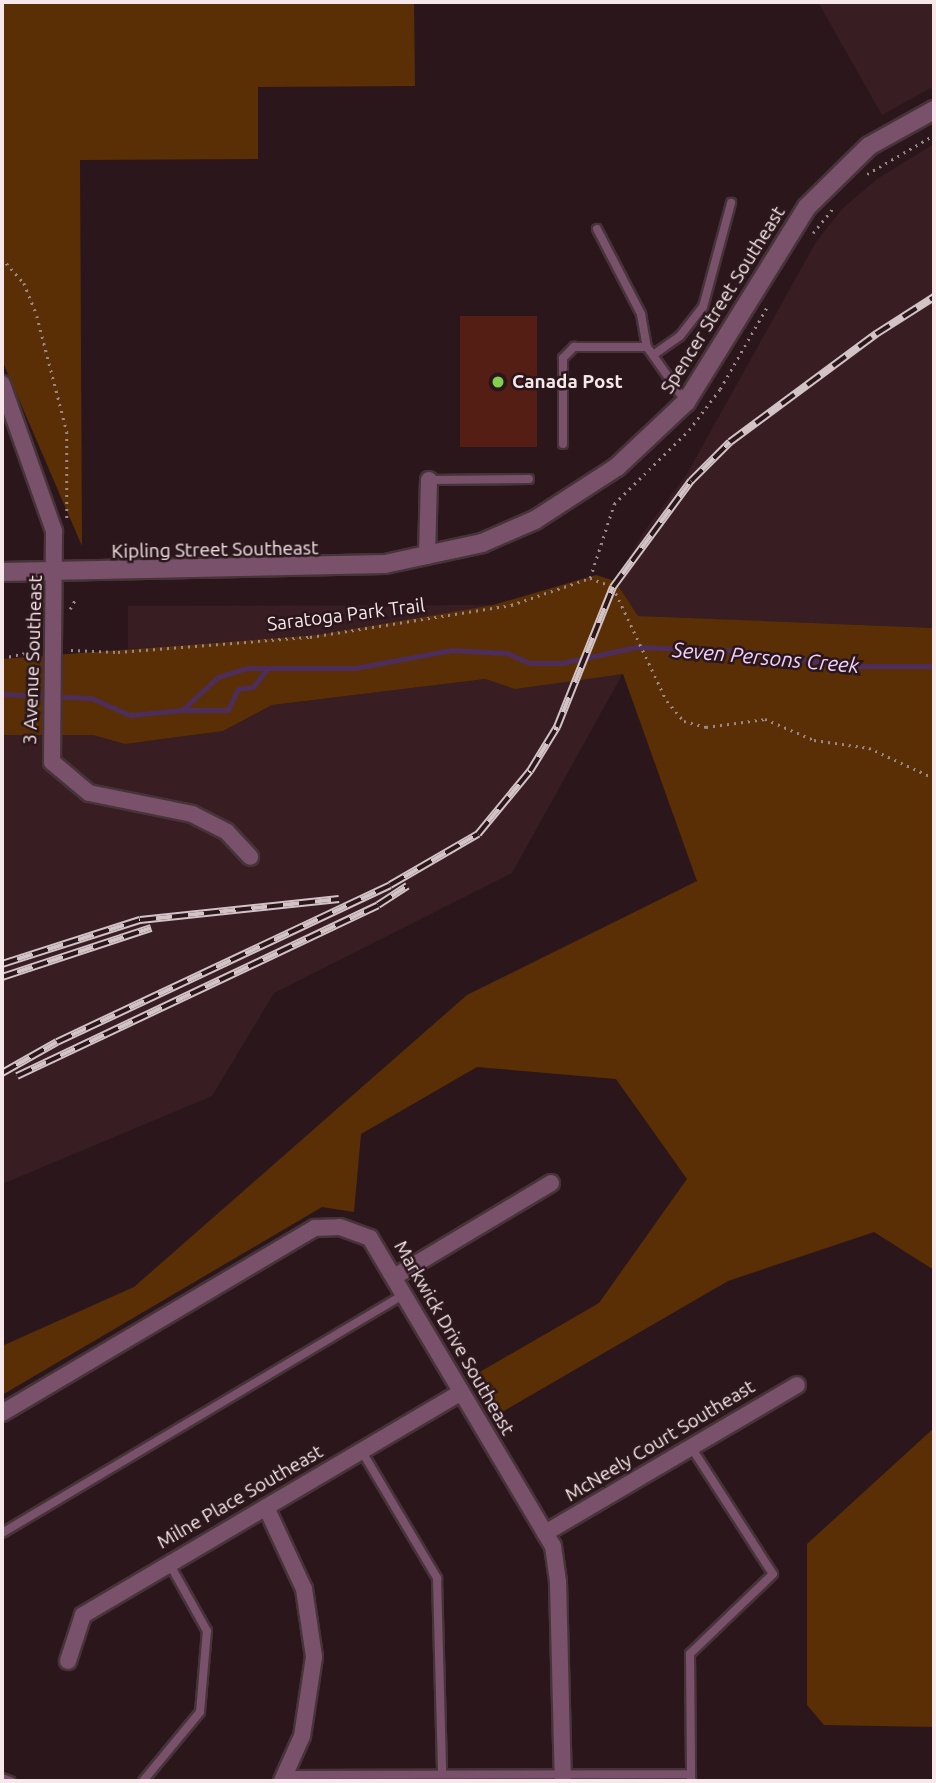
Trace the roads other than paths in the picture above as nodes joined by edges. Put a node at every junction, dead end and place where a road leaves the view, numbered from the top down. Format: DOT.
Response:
graph roads {
  1 [pos="934,110"];
  2 [pos="731,203"];
  3 [pos="597,229"];
  4 [pos="647,347"];
  5 [pos="653,355"];
  6 [pos="2,384"];
  7 [pos="686,402"];
  8 [pos="563,444"];
  9 [pos="529,479"];
  10 [pos="429,480"];
  11 [pos="427,556"];
  12 [pos="2,572"];
  13 [pos="57,572"];
  14 [pos="250,857"];
  15 [pos="551,1183"];
  16 [pos="394,1277"];
  17 [pos="404,1294"];
  18 [pos="797,1385"];
  19 [pos="461,1392"];
  20 [pos="2,1413"];
  21 [pos="691,1447"];
  22 [pos="361,1450"];
  23 [pos="265,1507"];
  24 [pos="2,1533"];
  25 [pos="545,1533"];
  26 [pos="169,1563"];
  27 [pos="68,1661"];
  28 [pos="442,1774"];
  29 [pos="563,1777"];
  30 [pos="2,1778"];
  31 [pos="284,1778"];
  32 [pos="691,1778"];
  33 [pos="10,1781"];
  34 [pos="143,1781"];
  1 -- 7 [label="street, Spencer Street Southeast"];
  2 -- 5 [label="lane"];
  3 -- 4 [label="lane"];
  4 -- 5 [label="lane"];
  4 -- 8 [label="lane"];
  5 -- 7 [label="lane"];
  6 -- 13 [label="street, 3 Avenue Southeast"];
  7 -- 11 [label="street, Spencer Street Southeast"];
  9 -- 10 [label="lane"];
  10 -- 11 [label="street"];
  11 -- 13 [label="street, Kipling Street Southeast"];
  12 -- 13 [label="street, Kipling Street Southeast"];
  13 -- 14 [label="street, 3 Avenue Southeast"];
  15 -- 16 [label="street"];
  16 -- 17 [label="street, Markwick Drive Southeast"];
  16 -- 20 [label="street, Markwick Drive Southeast"];
  17 -- 19 [label="street, Markwick Drive Southeast"];
  17 -- 24 [label="lane"];
  18 -- 21 [label="street, McNeely Court Southeast"];
  19 -- 22 [label="street, Milne Place Southeast"];
  19 -- 25 [label="street, Markwick Drive Southeast"];
  21 -- 25 [label="street, McNeely Court Southeast"];
  21 -- 32 [label="lane"];
  22 -- 23 [label="street, Milne Place Southeast"];
  22 -- 28 [label="lane"];
  23 -- 26 [label="street, Milne Place Southeast"];
  23 -- 31 [label="street"];
  25 -- 29 [label="street, Markwick Drive Southeast"];
  26 -- 27 [label="street, Milne Place Southeast"];
  26 -- 34 [label="lane"];
  28 -- 29 [label="lane"];
  28 -- 31 [label="lane"];
  29 -- 32 [label="lane"];
  30 -- 33 [label="lane"];
}
